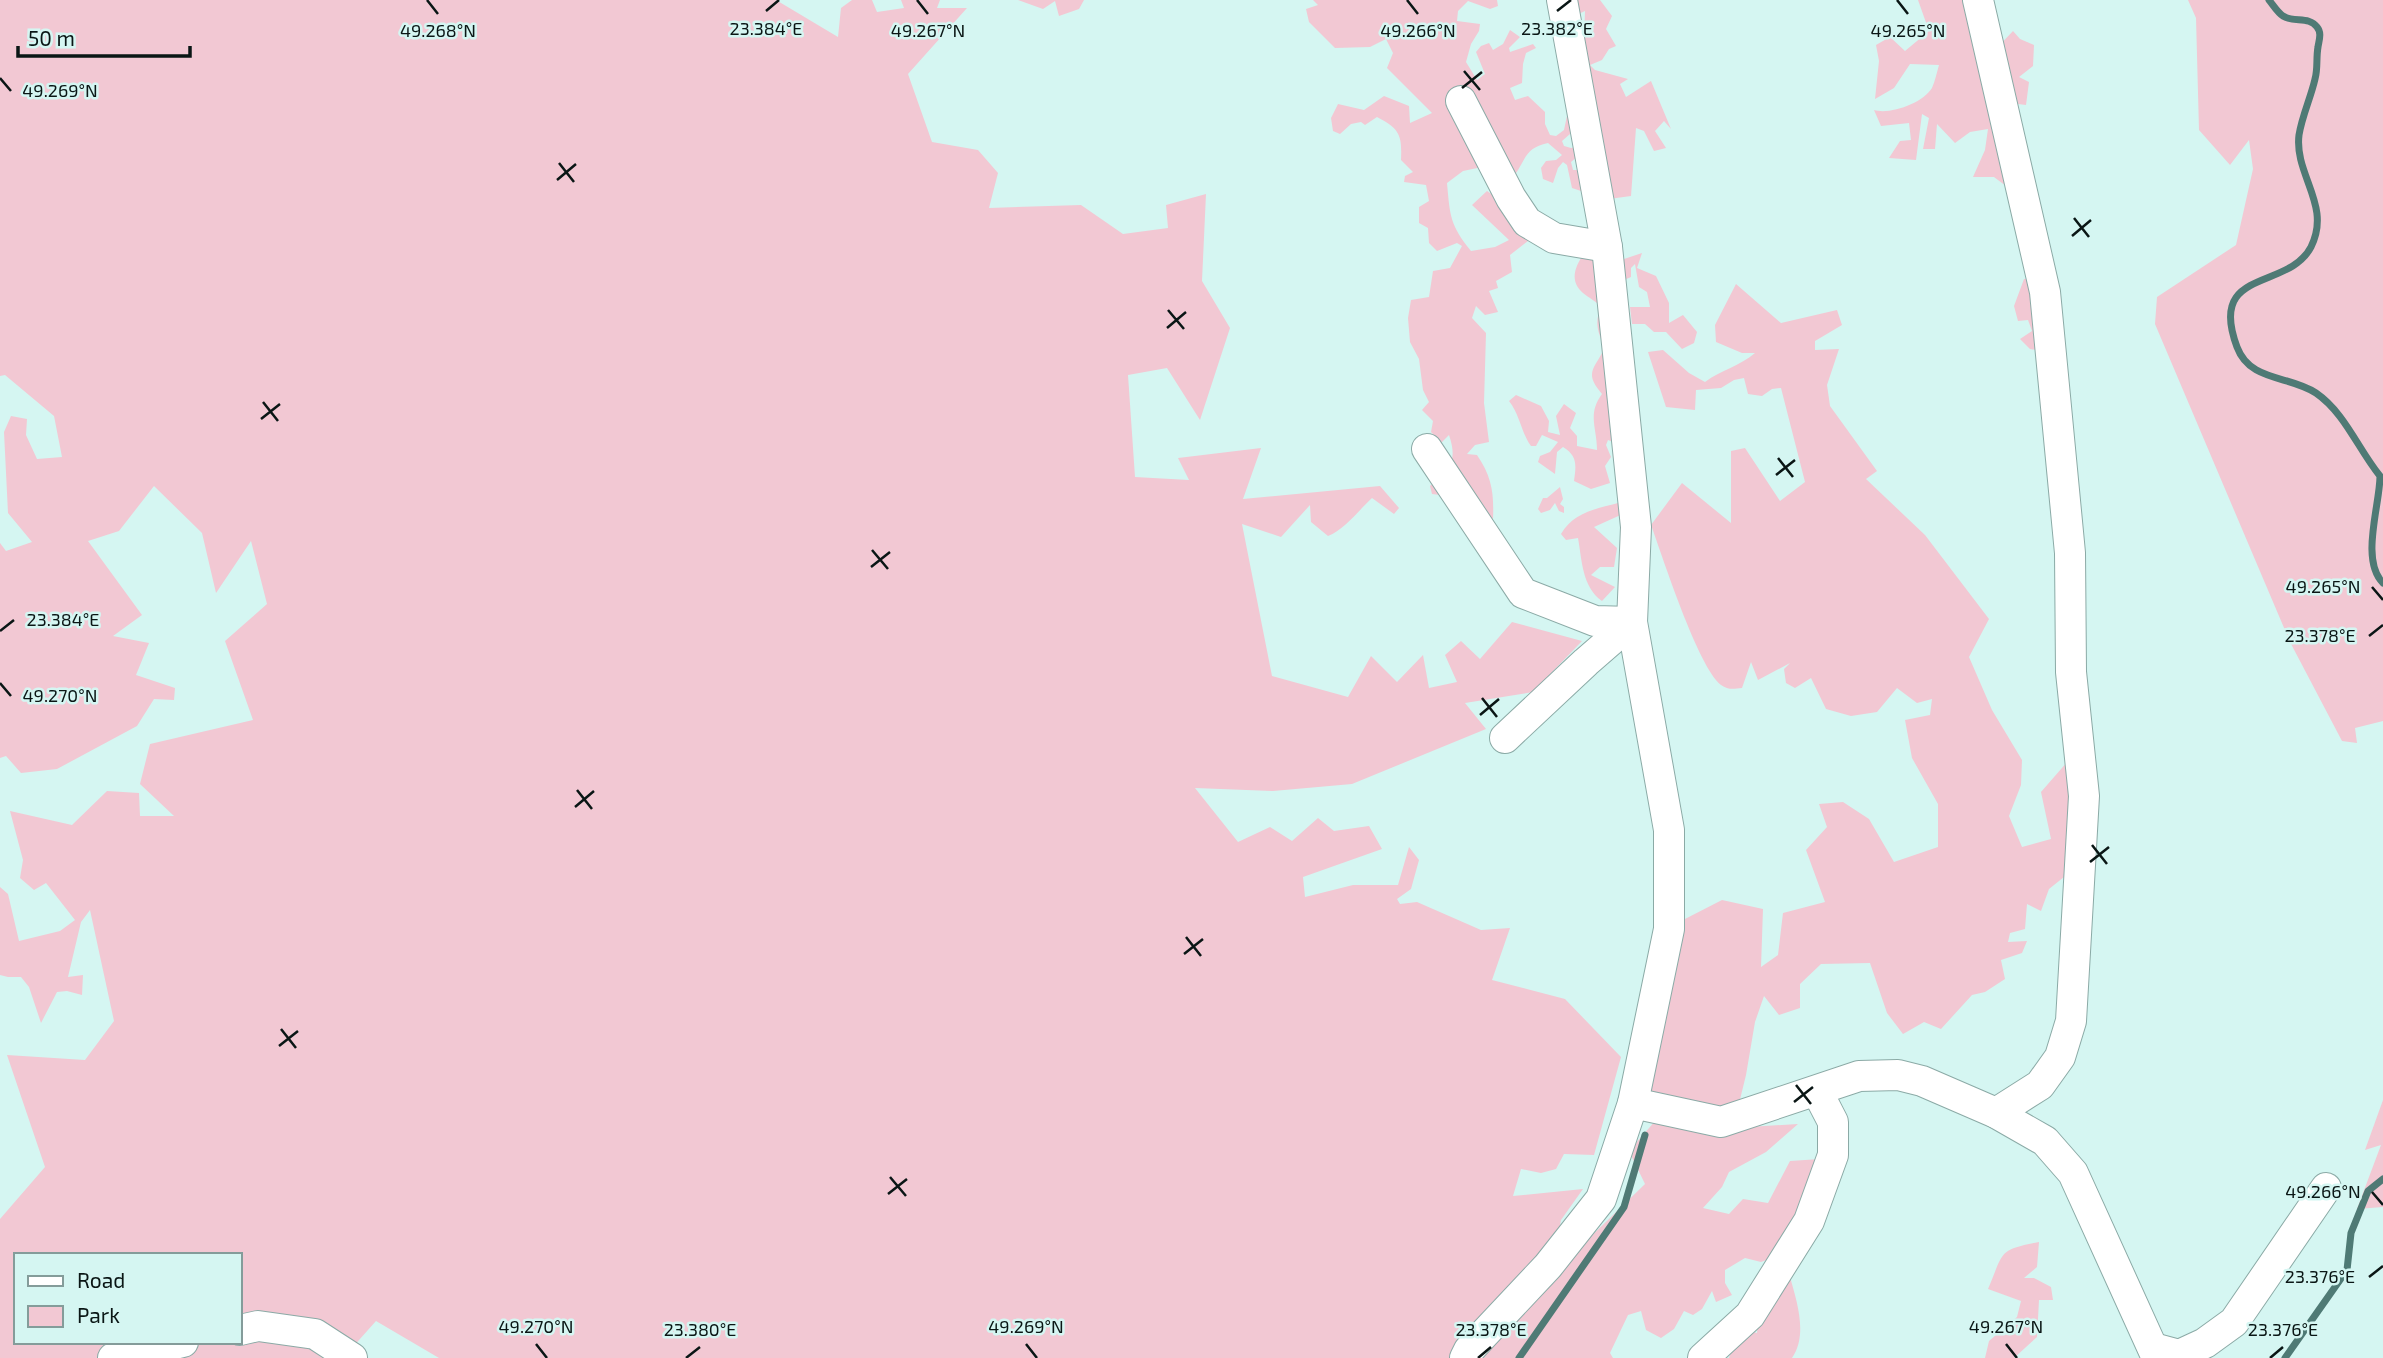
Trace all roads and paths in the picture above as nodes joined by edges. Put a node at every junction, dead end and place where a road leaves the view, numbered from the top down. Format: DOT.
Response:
graph roads {
  1 [pos="1562,0"];
  2 [pos="1978,0"];
  3 [pos="1461,101"];
  4 [pos="1606,247"];
  5 [pos="1427,449"];
  6 [pos="1632,622"];
  7 [pos="1505,738"];
  8 [pos="1817,1091"];
  9 [pos="1633,1103"];
  10 [pos="1996,1113"];
  11 [pos="2326,1188"];
  12 [pos="242,1330"];
  13 [pos="174,1344"];
  14 [pos="2155,1353"];
  15 [pos="113,1358"];
  16 [pos="352,1358"];
  17 [pos="1465,1358"];
  18 [pos="1703,1358"];
  1 -- 4 [label="street"];
  2 -- 10 [label="street"];
  3 -- 4 [label="street"];
  4 -- 6 [label="street"];
  5 -- 6 [label="street"];
  6 -- 7 [label="street"];
  6 -- 9 [label="street"];
  8 -- 9 [label="street"];
  8 -- 10 [label="street"];
  8 -- 18 [label="street"];
  9 -- 17 [label="street"];
  10 -- 14 [label="street"];
  11 -- 14 [label="street"];
  12 -- 16 [label="street"];
  13 -- 15 [label="street"];
}
